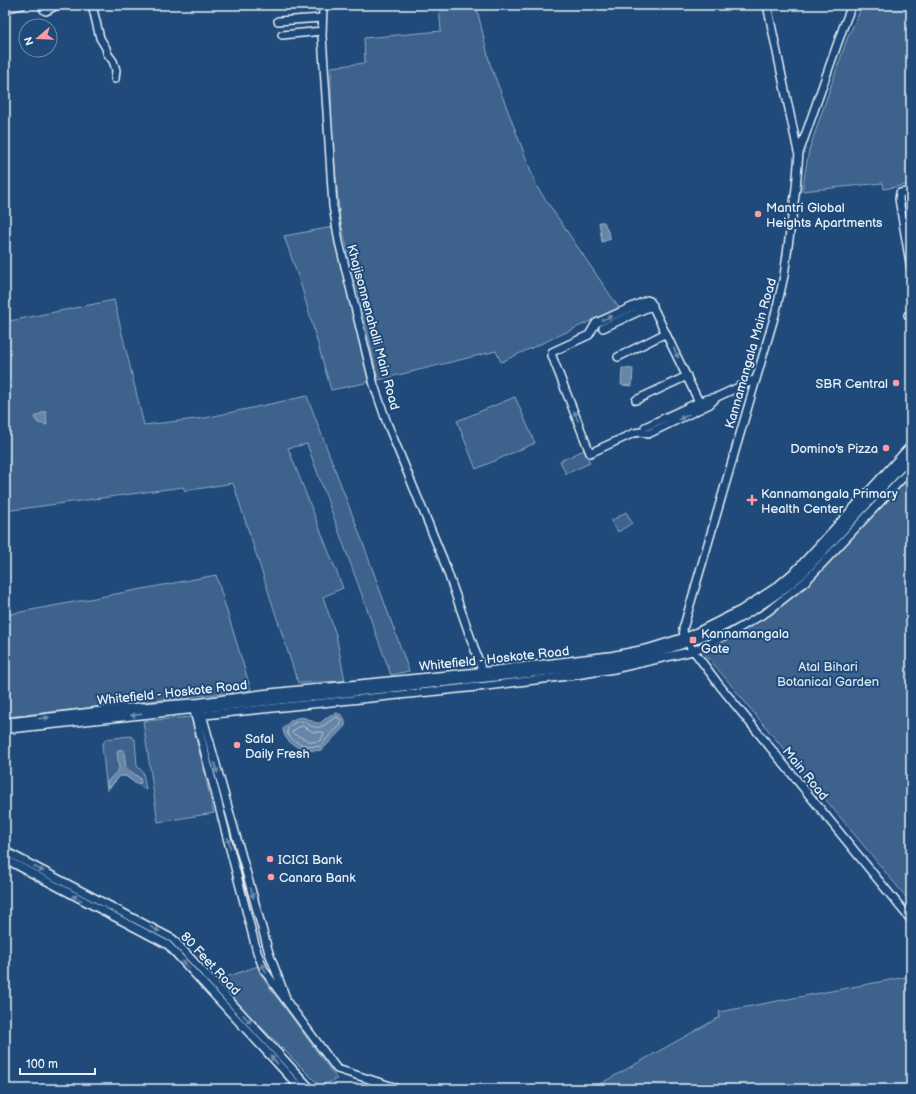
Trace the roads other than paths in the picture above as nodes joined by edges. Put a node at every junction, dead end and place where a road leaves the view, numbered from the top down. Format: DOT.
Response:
graph roads {
  1 [pos="22,5"];
  2 [pos="42,5"];
  3 [pos="57,5"];
  4 [pos="92,5"];
  5 [pos="323,5"];
  6 [pos="767,5"];
  7 [pos="852,5"];
  8 [pos="5,9"];
  9 [pos="322,18"];
  10 [pos="278,21"];
  11 [pos="322,31"];
  12 [pos="282,35"];
  13 [pos="115,79"];
  14 [pos="798,153"];
  15 [pos="911,191"];
  16 [pos="909,202"];
  17 [pos="911,212"];
  18 [pos="911,269"];
  19 [pos="653,305"];
  20 [pos="603,328"];
  21 [pos="666,333"];
  22 [pos="618,357"];
  23 [pos="687,376"];
  24 [pos="756,379"];
  25 [pos="717,397"];
  26 [pos="636,400"];
  27 [pos="699,402"];
  28 [pos="645,427"];
  29 [pos="911,446"];
  30 [pos="911,456"];
  31 [pos="911,469"];
  32 [pos="686,640"];
  33 [pos="693,651"];
  34 [pos="484,674"];
  35 [pos="487,686"];
  36 [pos="197,709"];
  37 [pos="5,723"];
  38 [pos="5,729"];
  39 [pos="209,755"];
  40 [pos="5,851"];
  41 [pos="5,859"];
  42 [pos="911,920"];
  43 [pos="286,1000"];
  44 [pos="301,1089"];
  45 [pos="311,1089"];
  46 [pos="396,1089"];
  1 -- 8 [label="street"];
  2 -- 3 [label="street"];
  4 -- 13 [label="street"];
  5 -- 9 [label="street, Khajisonnenahalli Main Road"];
  6 -- 14 [label="street"];
  7 -- 14 [label="street, Kannamangala Main Road"];
  9 -- 10 [label="street"];
  9 -- 11 [label="street, Khajisonnenahalli Main Road"];
  11 -- 12 [label="street"];
  11 -- 34 [label="street, Khajisonnenahalli Main Road"];
  14 -- 24 [label="street, Kannamangala Main Road"];
  15 -- 18 [label="street"];
  16 -- 17 [label="street"];
  19 -- 20 [label="street"];
  19 -- 21 [label="street"];
  25 -- 19 [label="street, one-way"];
  21 -- 22 [label="street"];
  21 -- 23 [label="street, one-way"];
  23 -- 26 [label="street"];
  23 -- 27 [label="street"];
  24 -- 25 [label="street"];
  24 -- 32 [label="street, Kannamangala Main Road"];
  25 -- 27 [label="street"];
  27 -- 28 [label="street"];
  29 -- 32 [label="main road, Whitefield - Hoskote Road"];
  30 -- 32 [label="main road, Whitefield - Hoskote Road"];
  31 -- 33 [label="street"];
  32 -- 33 [label="street, Main Road"];
  32 -- 34 [label="main road, Whitefield - Hoskote Road"];
  33 -- 35 [label="street"];
  33 -- 42 [label="street, Main Road"];
  34 -- 35 [label="street, Khajisonnenahalli Main Road"];
  34 -- 36 [label="main road, Whitefield - Hoskote Road"];
  35 -- 36 [label="street"];
  37 -- 36 [label="main road, Whitefield - Hoskote Road, one-way"];
  36 -- 38 [label="main road, Whitefield - Hoskote Road, one-way"];
  36 -- 39 [label="street"];
  39 -- 43 [label="street, one-way"];
  43 -- 39 [label="street, one-way"];
  40 -- 45 [label="street, 80 Feet Road, one-way"];
  44 -- 41 [label="street, 80 Feet Road, one-way"];
  43 -- 46 [label="street"];
}
